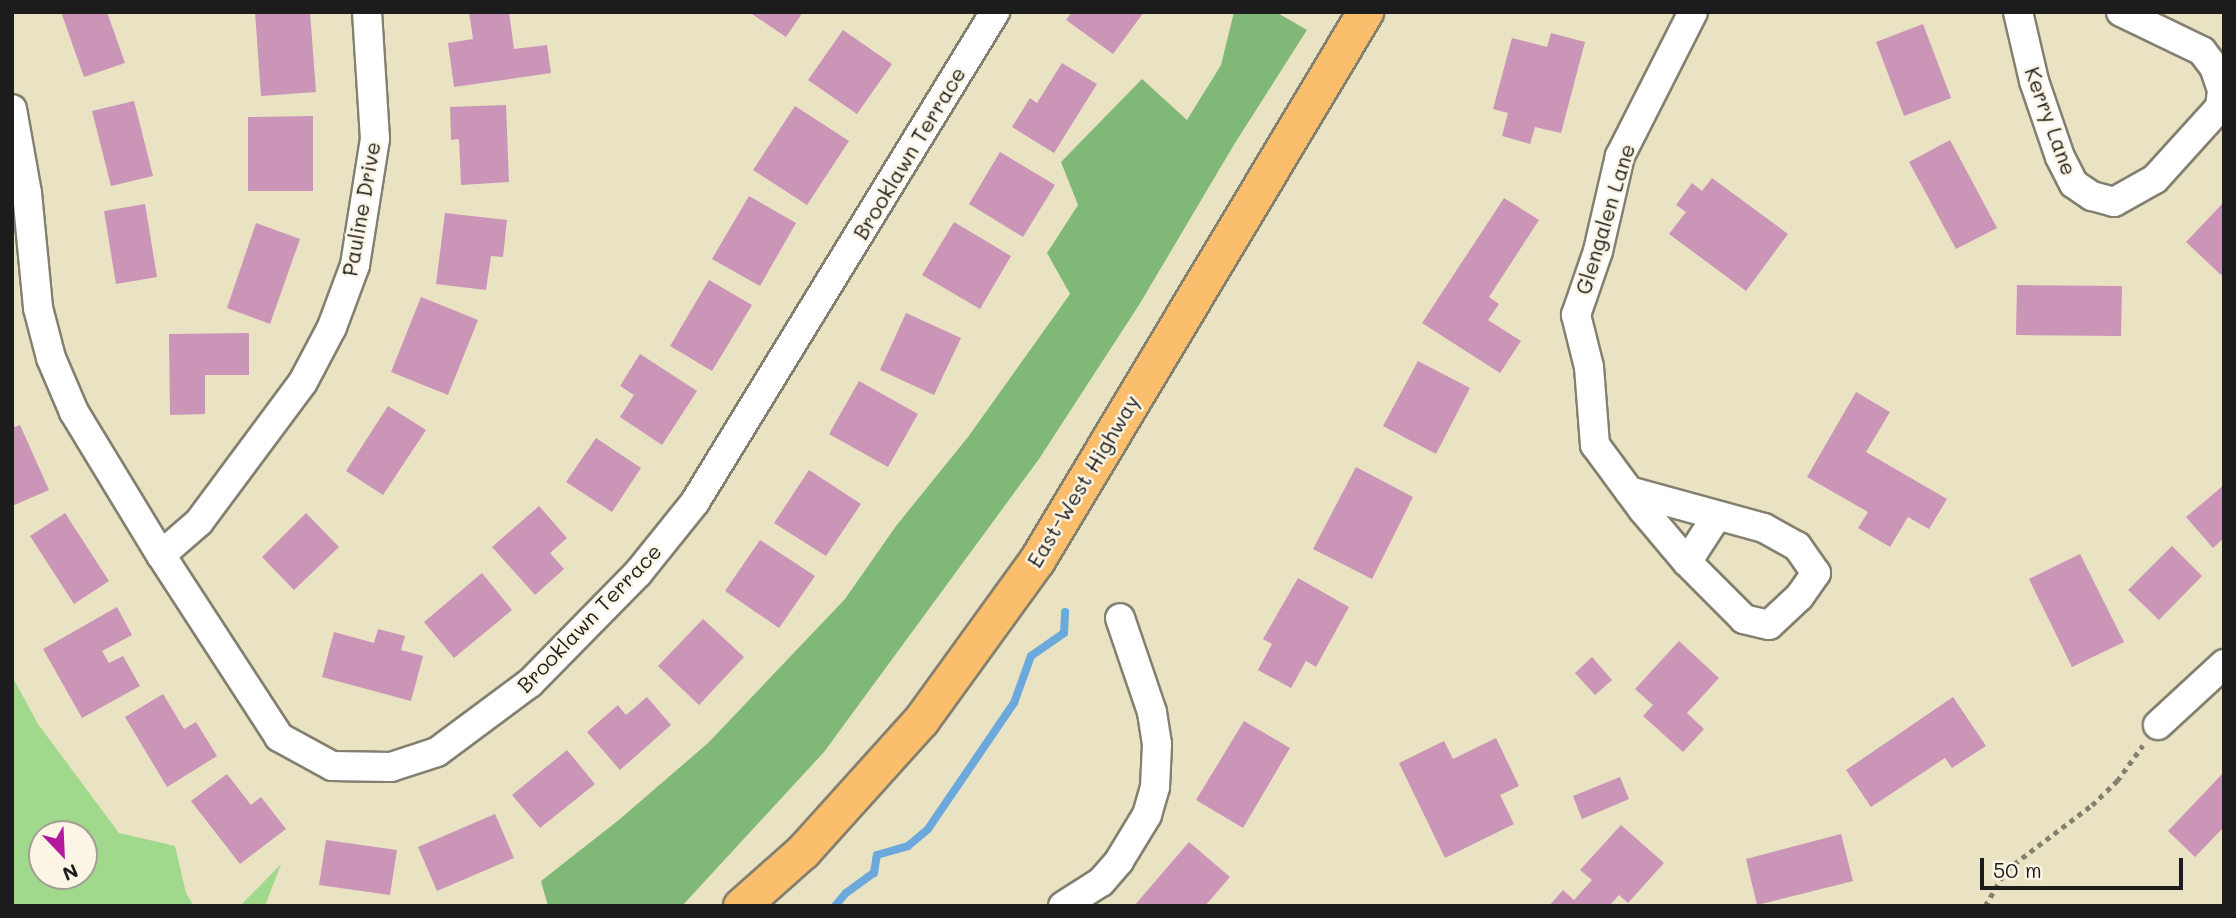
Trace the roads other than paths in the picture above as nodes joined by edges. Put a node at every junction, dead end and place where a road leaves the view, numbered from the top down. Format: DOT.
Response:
graph roads {
  1 [pos="367,12"];
  2 [pos="1365,12"];
  3 [pos="1693,12"];
  4 [pos="2018,12"];
  5 [pos="2121,12"];
  6 [pos="993,13"];
  7 [pos="12,108"];
  8 [pos="1629,491"];
  9 [pos="1717,516"];
  10 [pos="161,555"];
  11 [pos="1687,562"];
  12 [pos="1120,618"];
  13 [pos="2224,664"];
  14 [pos="2158,725"];
  15 [pos="741,906"];
  16 [pos="1063,906"];
  1 -- 10 [label="street, Pauline Drive"];
  2 -- 15 [label="main road, East-West Highway"];
  3 -- 8 [label="street, Glengalen Lane"];
  4 -- 5 [label="street, Kerry Lane"];
  6 -- 10 [label="street, Brooklawn Terrace"];
  7 -- 10 [label="street, Brooklawn Terrace"];
  8 -- 9 [label="street"];
  8 -- 11 [label="street"];
  9 -- 11 [label="street"];
  9 -- 11 [label="street"];
  12 -- 16 [label="street"];
  13 -- 14 [label="street"];
}
